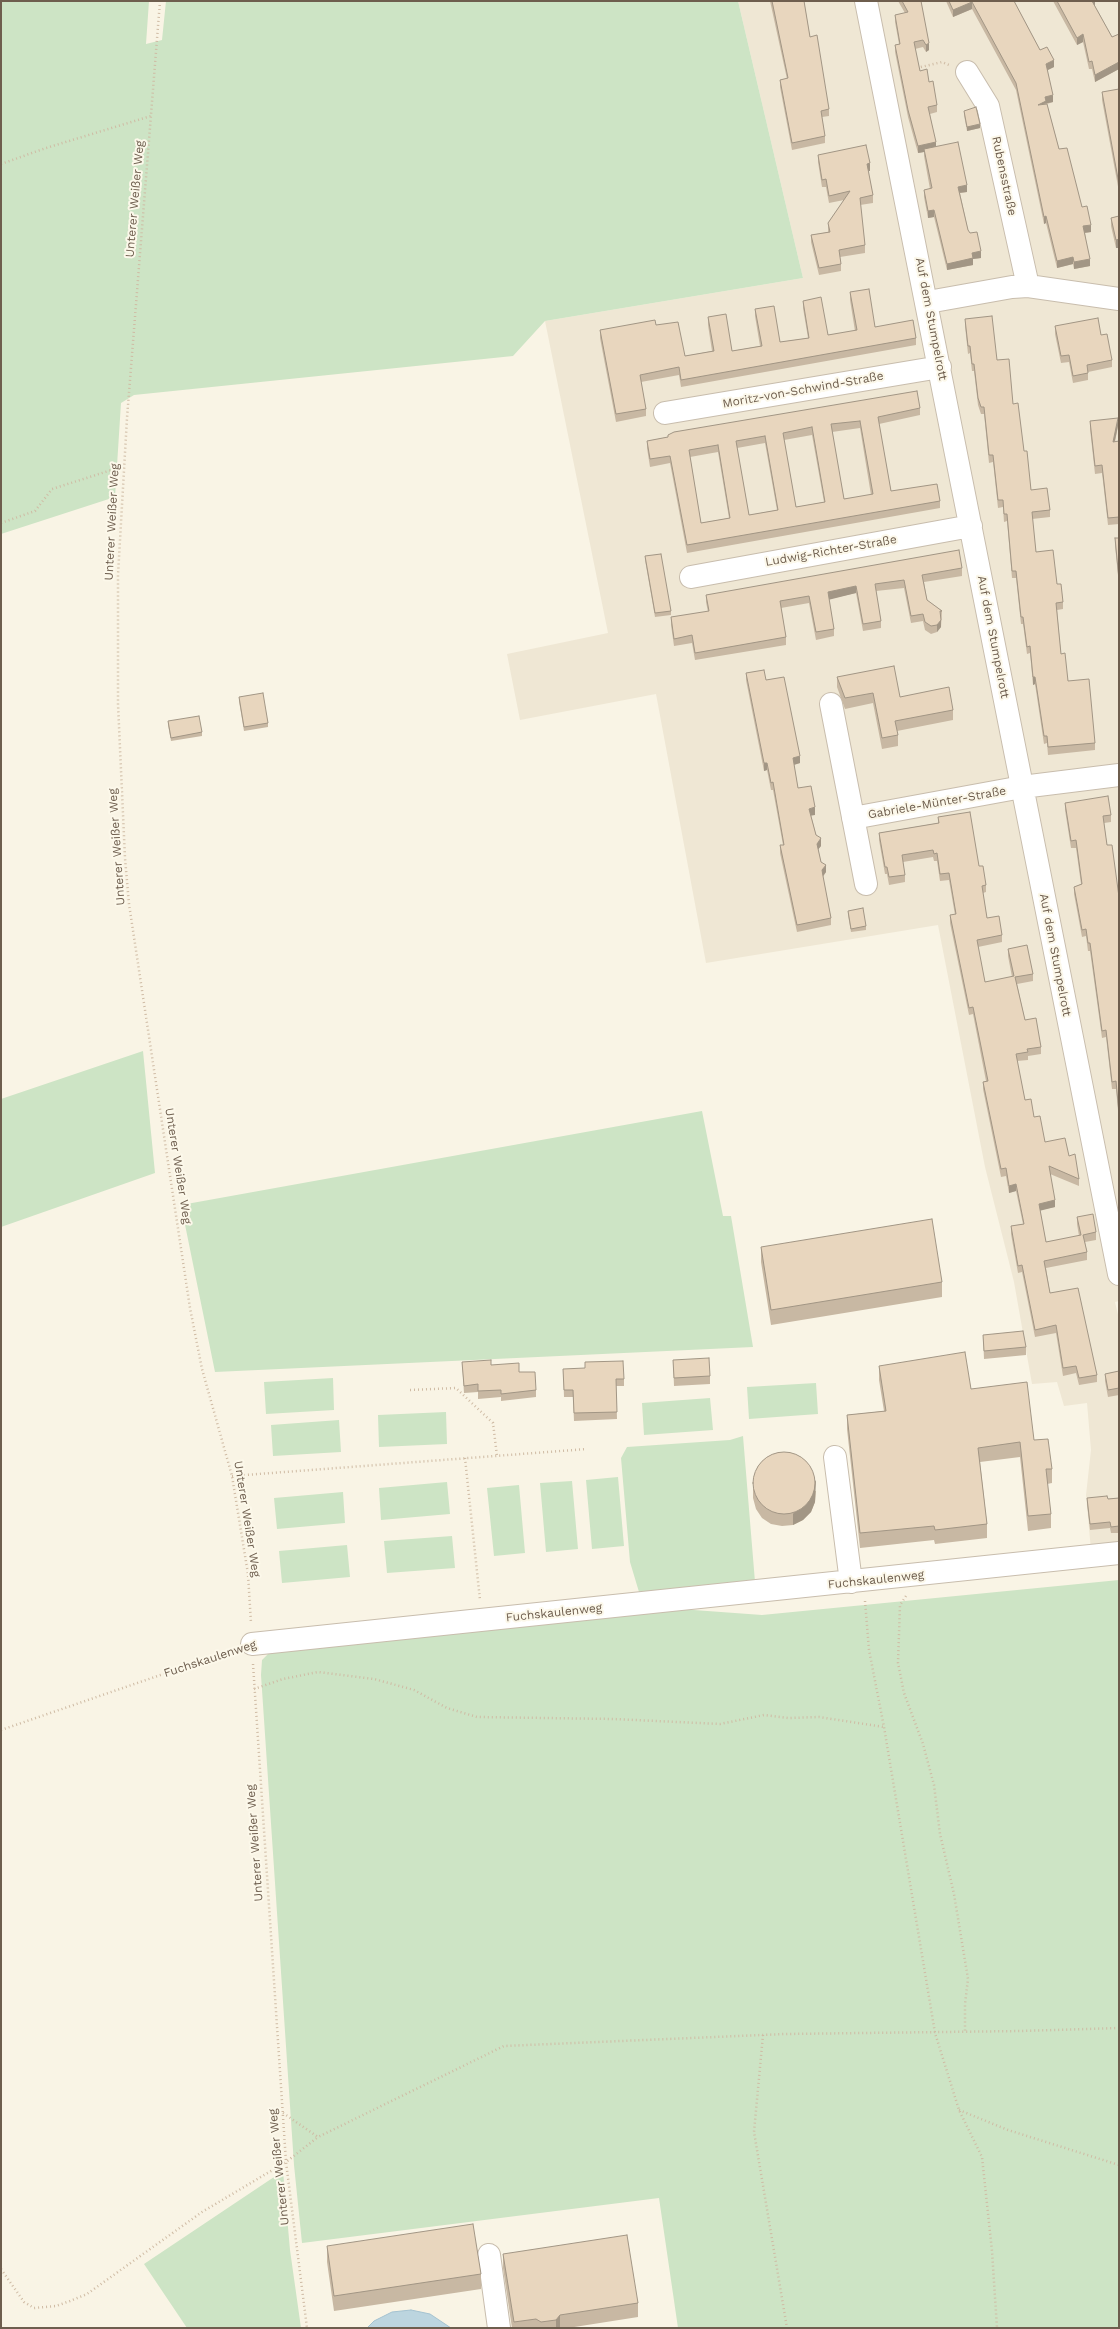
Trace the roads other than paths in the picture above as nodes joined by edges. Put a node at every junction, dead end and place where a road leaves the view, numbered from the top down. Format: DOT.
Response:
graph roads {
  1 [pos="866,1"];
  2 [pos="967,72"];
  3 [pos="1028,286"];
  4 [pos="1119,299"];
  5 [pos="928,302"];
  6 [pos="940,367"];
  7 [pos="665,413"];
  8 [pos="971,526"];
  9 [pos="691,577"];
  10 [pos="831,704"];
  11 [pos="1119,775"];
  12 [pos="1022,787"];
  13 [pos="854,818"];
  14 [pos="866,884"];
  15 [pos="1119,1274"];
  16 [pos="835,1457"];
  17 [pos="1119,1553"];
  18 [pos="850,1582"];
  19 [pos="252,1644"];
  20 [pos="489,2255"];
  21 [pos="499,2328"];
  1 -- 5 [label="street, Auf dem Stumpelrott"];
  2 -- 3 [label="street, Rubensstraße"];
  3 -- 4 [label="street"];
  3 -- 5 [label="street"];
  5 -- 6 [label="street, Auf dem Stumpelrott"];
  6 -- 7 [label="street, Moritz-von-Schwind-Straße"];
  6 -- 8 [label="street, Auf dem Stumpelrott"];
  8 -- 9 [label="street, Ludwig-Richter-Straße"];
  8 -- 12 [label="street, Auf dem Stumpelrott"];
  10 -- 13 [label="street, Gabriele-Münter-Straße"];
  11 -- 12 [label="street, Gabriele-Münter-Straße"];
  12 -- 13 [label="street, Gabriele-Münter-Straße"];
  12 -- 15 [label="street, Auf dem Stumpelrott"];
  13 -- 14 [label="street, Gabriele-Münter-Straße"];
  16 -- 18 [label="street"];
  17 -- 18 [label="street, Fuchskaulenweg"];
  18 -- 19 [label="street, Fuchskaulenweg"];
  20 -- 21 [label="street"];
}
